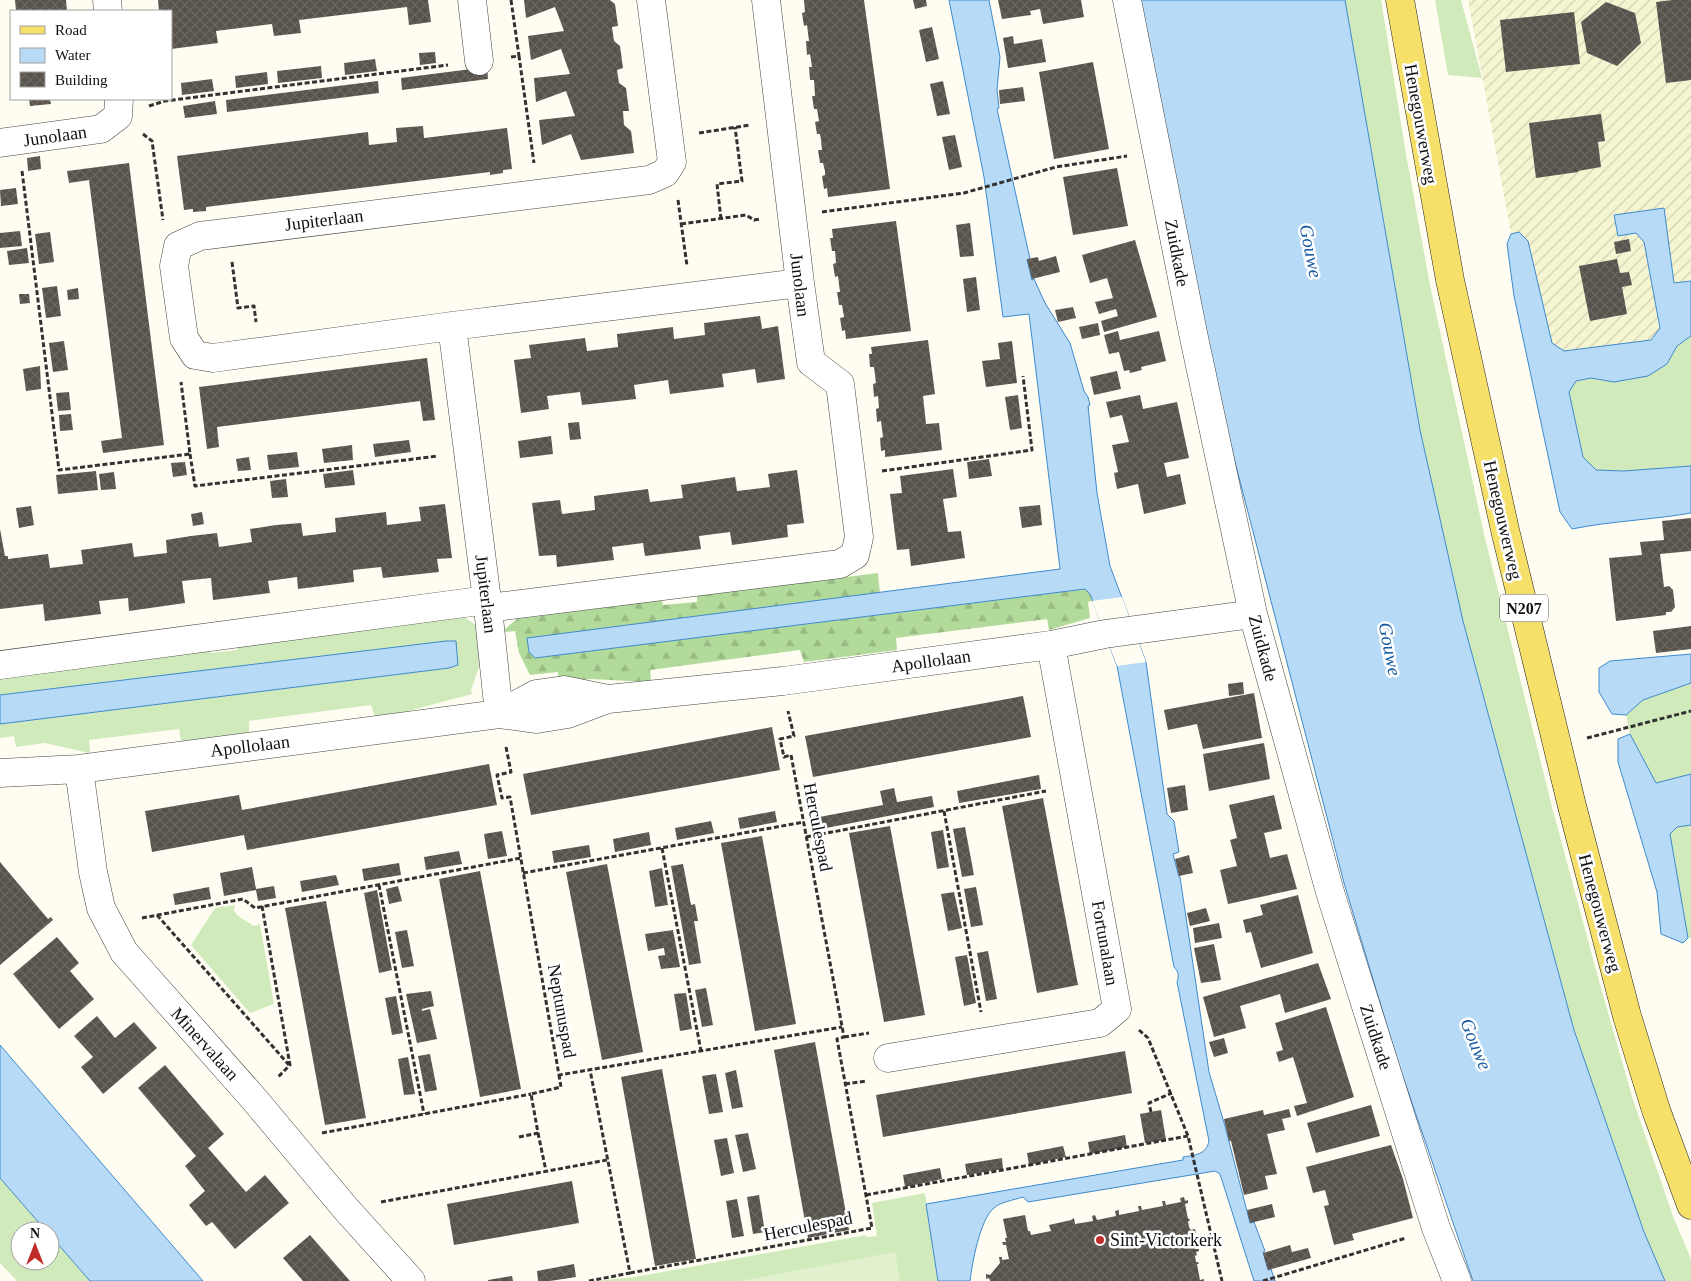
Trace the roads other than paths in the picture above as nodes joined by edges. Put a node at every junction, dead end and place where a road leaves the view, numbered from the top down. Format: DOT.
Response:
graph roads {
  1 [pos="472,0"];
  2 [pos="651,0"];
  3 [pos="766,0"];
  4 [pos="1127,0"];
  5 [pos="1400,0"];
  6 [pos="479,61"];
  7 [pos="118,107"];
  8 [pos="9,142"];
  9 [pos="800,283"];
  10 [pos="452,326"];
  11 [pos="487,604"];
  12 [pos="1253,614"];
  13 [pos="1051,645"];
  14 [pos="0,665"];
  15 [pos="499,714"];
  16 [pos="80,769"];
  17 [pos="0,772"];
  18 [pos="888,1058"];
  19 [pos="1691,1205"];
  20 [pos="1456,1280"];
  21 [pos="411,1281"];
  1 -- 6 [label="street"];
  2 -- 10 [label="street, Jupiterlaan"];
  3 -- 9 [label="street, Junolaan"];
  4 -- 12 [label="street, Zuidkade"];
  5 -- 19 [label="main road, Henegouwerweg / N207"];
  7 -- 8 [label="street, Junolaan"];
  9 -- 10 [label="street"];
  9 -- 11 [label="street, Junolaan"];
  10 -- 11 [label="street, Jupiterlaan"];
  11 -- 14 [label="street"];
  11 -- 15 [label="street, Jupiterlaan"];
  12 -- 13 [label="street, Apollolaan"];
  12 -- 20 [label="street, Zuidkade"];
  13 -- 15 [label="street, Apollolaan"];
  13 -- 18 [label="street, Fortunalaan"];
  15 -- 16 [label="street, Apollolaan"];
  16 -- 17 [label="street, Apollolaan"];
  16 -- 21 [label="street, Minervalaan"];
}
